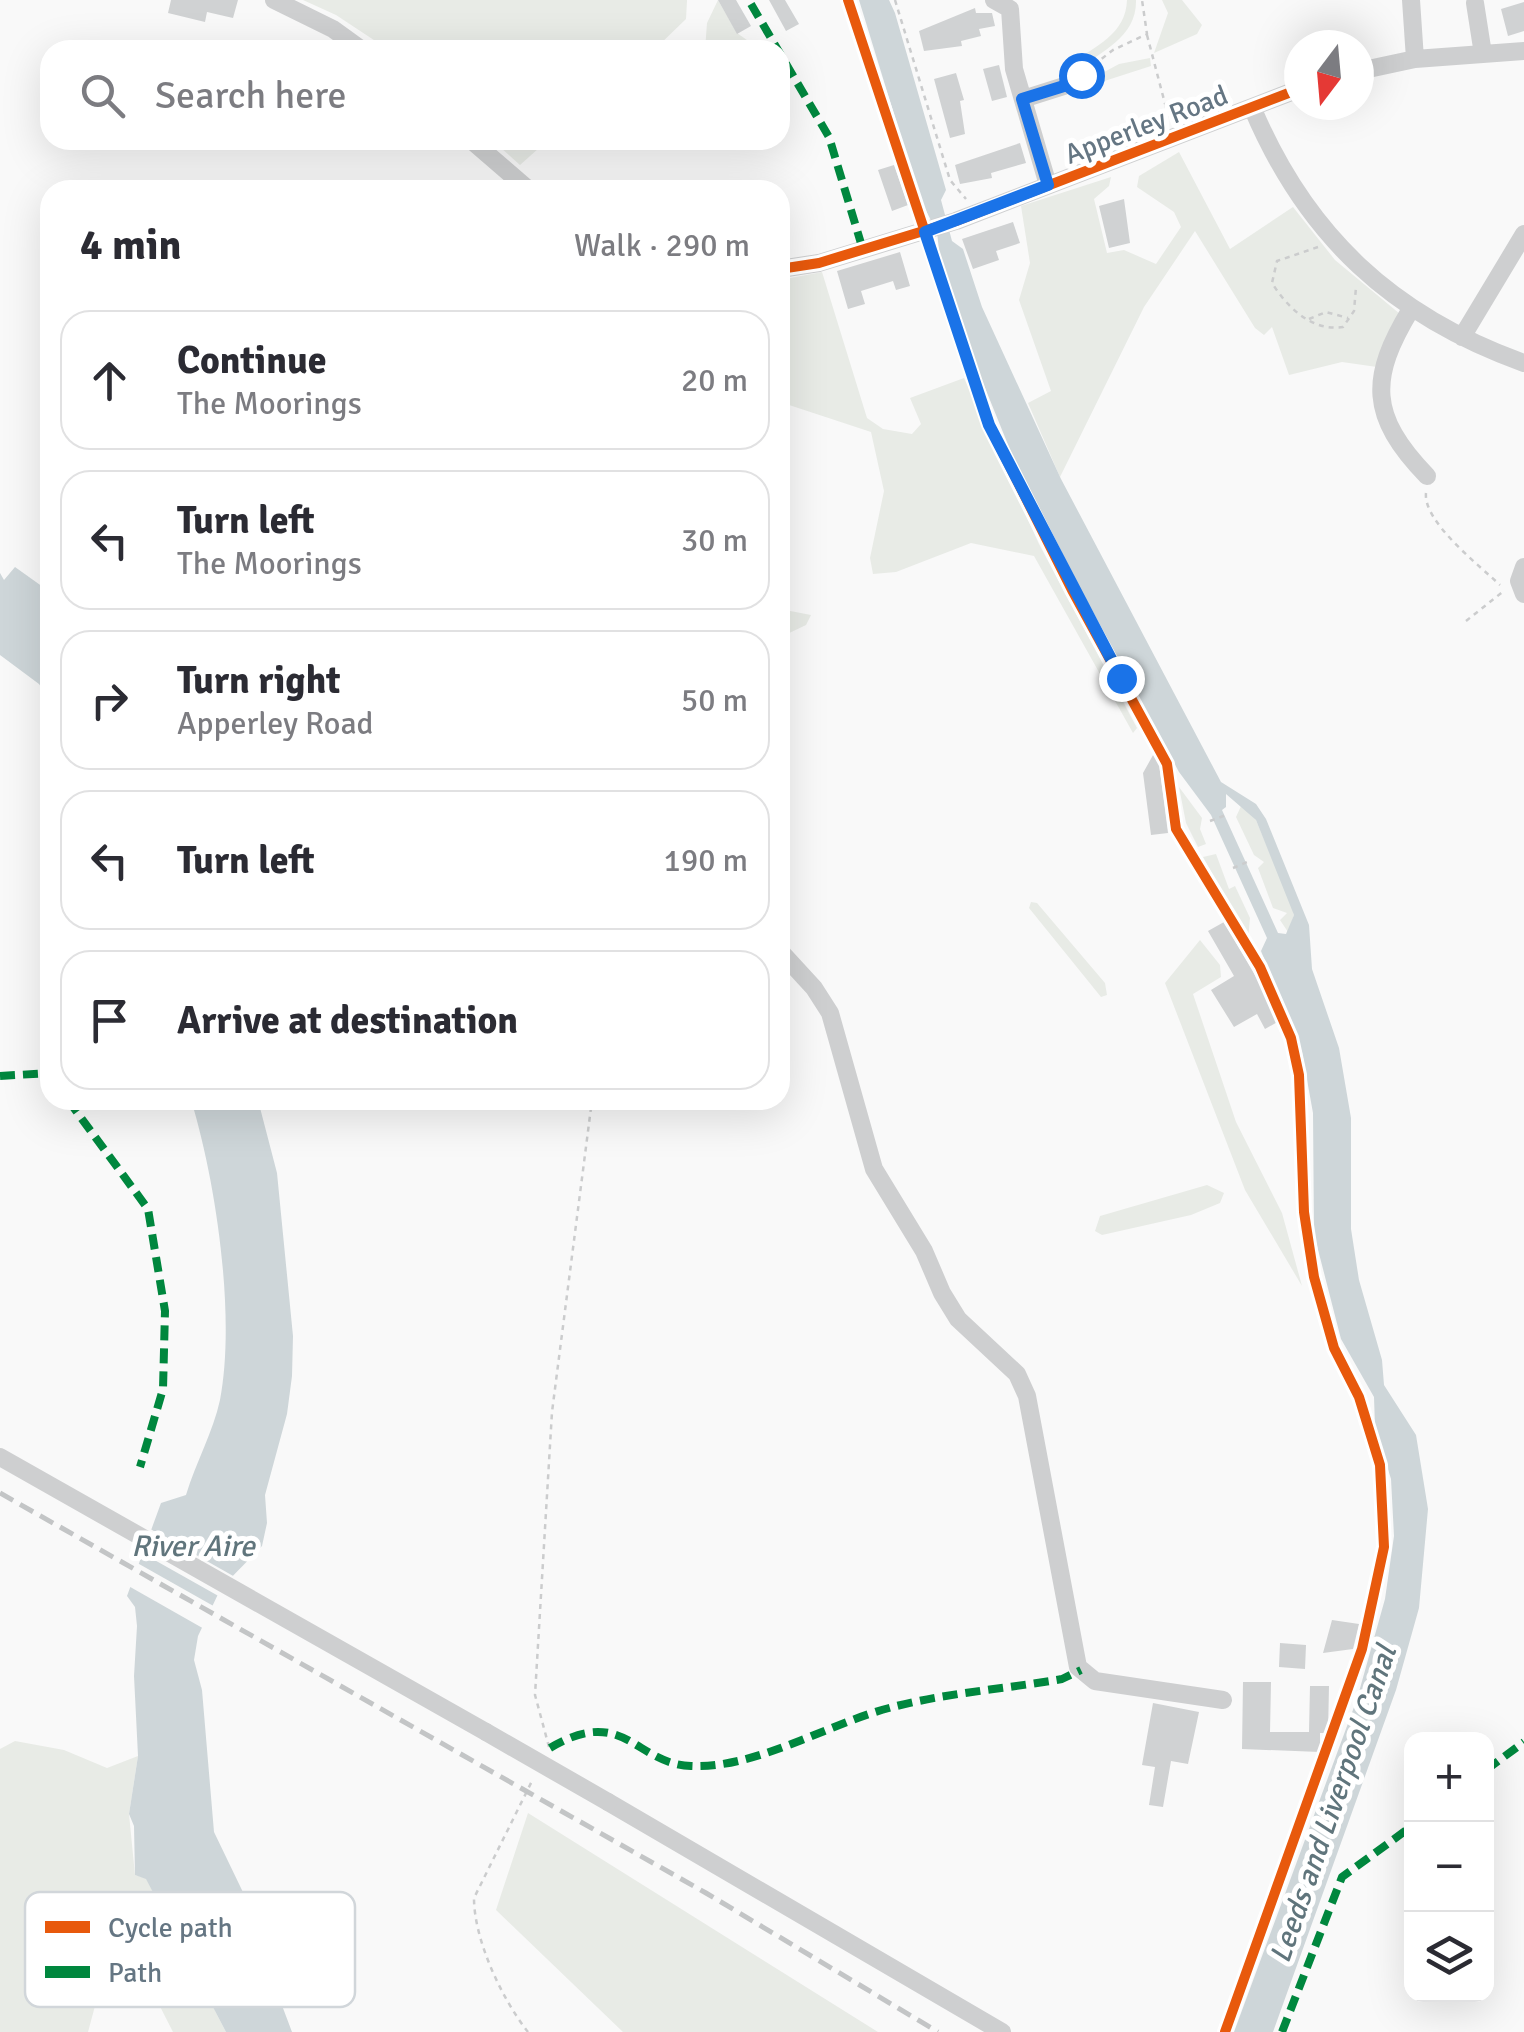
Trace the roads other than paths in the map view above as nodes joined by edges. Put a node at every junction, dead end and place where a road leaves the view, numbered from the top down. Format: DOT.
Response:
graph roads {
  1 [pos="274,0"];
  2 [pos="1411,0"];
  3 [pos="1008,3"];
  4 [pos="1475,3"];
  5 [pos="348,40"];
  6 [pos="1524,51"];
  7 [pos="1484,54"];
  8 [pos="1415,59"];
  9 [pos="1374,68"];
  10 [pos="1064,86"];
  11 [pos="1284,94"];
  12 [pos="1022,99"];
  13 [pos="1252,108"];
  14 [pos="483,150"];
  15 [pos="517,180"];
  16 [pos="1048,185"];
  17 [pos="1524,234"];
  18 [pos="790,266"];
  19 [pos="1411,309"];
  20 [pos="1462,337"];
  21 [pos="1524,363"];
  22 [pos="1427,476"];
  23 [pos="1524,567"];
  24 [pos="1524,594"];
  25 [pos="790,963"];
  26 [pos="0,1457"];
  27 [pos="1223,1700"];
  28 [pos="1002,2032"];
  1 -- 5 [label="street"];
  2 -- 8 [label="street"];
  3 -- 12 [label="street"];
  4 -- 7 [label="street"];
  6 -- 7 [label="street"];
  7 -- 8 [label="street"];
  8 -- 9 [label="street"];
  10 -- 12 [label="street"];
  11 -- 13 [label="street, Apperley Road"];
  12 -- 16 [label="street"];
  13 -- 16 [label="street, Apperley Road"];
  13 -- 19 [label="street"];
  14 -- 15 [label="street"];
  16 -- 18 [label="street, Apperley Road"];
  17 -- 20 [label="street"];
  19 -- 20 [label="street"];
  19 -- 22 [label="street"];
  20 -- 21 [label="street"];
  23 -- 24 [label="street"];
  25 -- 27 [label="street"];
  26 -- 28 [label="street, bridge"];
}
